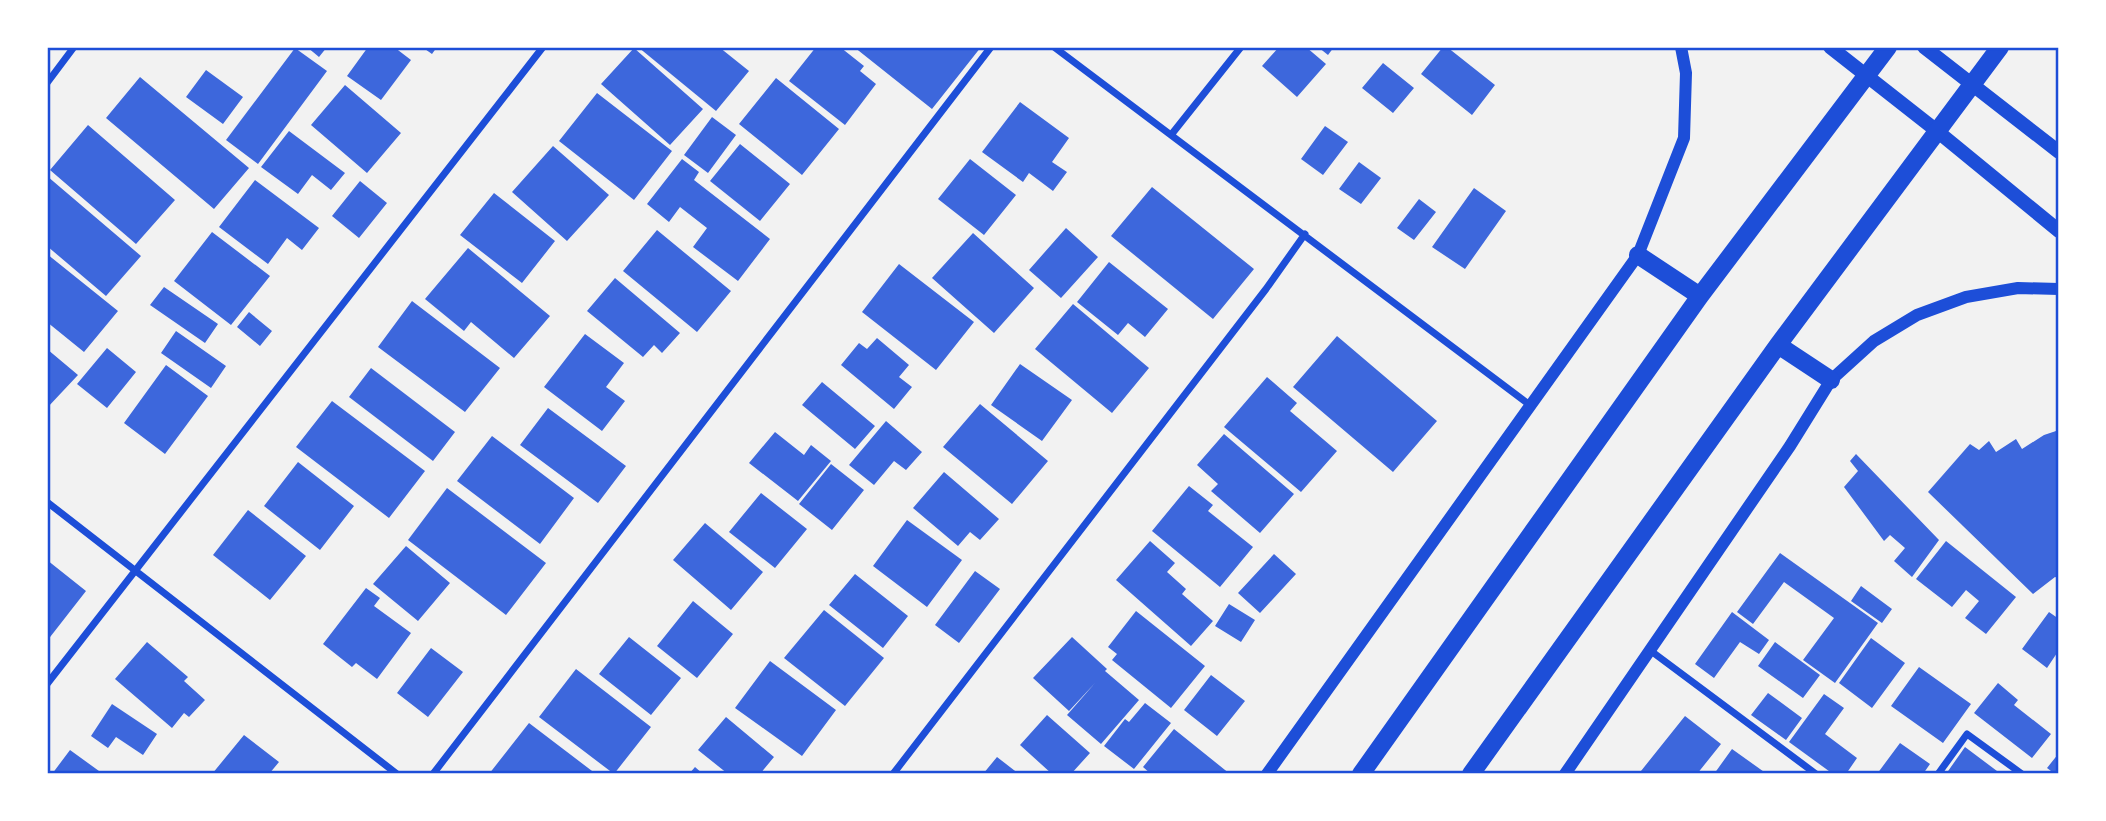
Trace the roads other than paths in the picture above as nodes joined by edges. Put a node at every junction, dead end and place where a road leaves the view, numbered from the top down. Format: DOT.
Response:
graph roads {
  1 [pos="74,47"];
  2 [pos="543,47"];
  3 [pos="991,47"];
  4 [pos="1054,47"];
  5 [pos="1241,47"];
  6 [pos="1681,47"];
  7 [pos="1830,47"];
  8 [pos="1888,47"];
  9 [pos="1924,47"];
  10 [pos="2000,47"];
  11 [pos="1867,76"];
  12 [pos="47,83"];
  13 [pos="1972,85"];
  14 [pos="1937,131"];
  15 [pos="1171,135"];
  16 [pos="2059,152"];
  17 [pos="2059,231"];
  18 [pos="1305,234"];
  19 [pos="1638,256"];
  20 [pos="2059,289"];
  21 [pos="1700,296"];
  22 [pos="1778,345"];
  23 [pos="1831,380"];
  24 [pos="1532,406"];
  25 [pos="47,502"];
  26 [pos="136,571"];
  27 [pos="1651,651"];
  28 [pos="47,684"];
  29 [pos="397,774"];
  30 [pos="433,774"];
  31 [pos="893,774"];
  32 [pos="1268,774"];
  33 [pos="1361,774"];
  34 [pos="1471,774"];
  35 [pos="1565,774"];
  36 [pos="1816,774"];
  37 [pos="1938,774"];
  38 [pos="2022,774"];
  1 -- 12 [label="street"];
  2 -- 26 [label="street"];
  3 -- 30 [label="street"];
  4 -- 15 [label="street"];
  5 -- 15 [label="street"];
  6 -- 19 [label="street"];
  7 -- 11 [label="main road"];
  8 -- 11 [label="main road"];
  9 -- 13 [label="main road"];
  10 -- 13 [label="main road"];
  11 -- 14 [label="main road"];
  11 -- 21 [label="main road"];
  13 -- 14 [label="main road"];
  13 -- 16 [label="main road"];
  14 -- 17 [label="main road"];
  14 -- 22 [label="main road"];
  15 -- 18 [label="street"];
  18 -- 24 [label="street"];
  18 -- 31 [label="street"];
  19 -- 21 [label="main road"];
  19 -- 24 [label="street"];
  20 -- 23 [label="street"];
  21 -- 33 [label="main road"];
  22 -- 23 [label="main road"];
  22 -- 34 [label="main road"];
  23 -- 27 [label="street"];
  24 -- 32 [label="street"];
  25 -- 26 [label="street"];
  26 -- 28 [label="street"];
  26 -- 29 [label="street"];
  27 -- 35 [label="street"];
  27 -- 36 [label="street"];
  37 -- 38 [label="street"];
}
